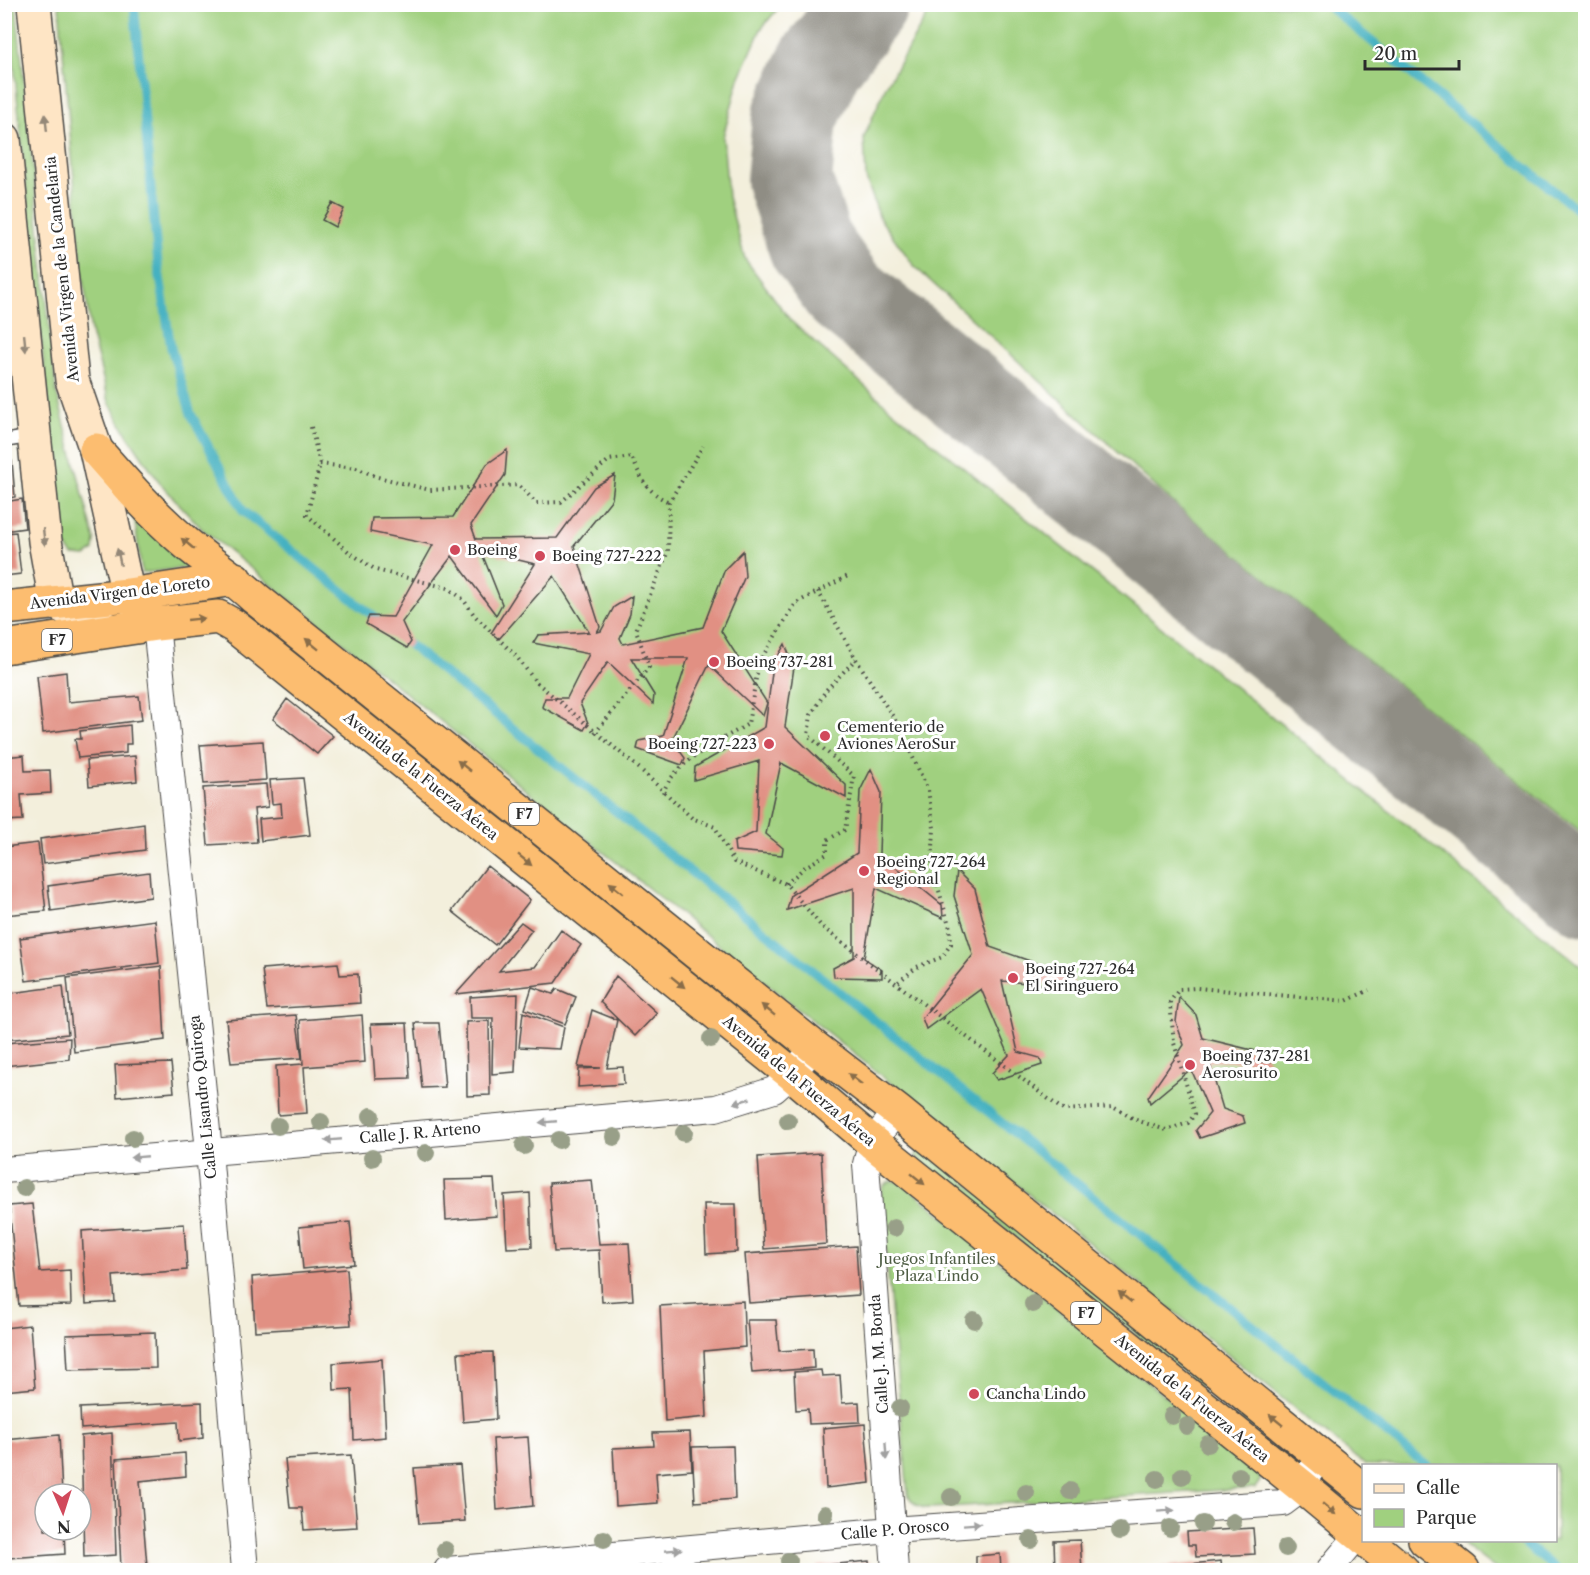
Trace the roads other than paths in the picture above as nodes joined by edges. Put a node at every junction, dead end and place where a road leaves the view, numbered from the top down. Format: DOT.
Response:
graph roads {
  1 [pos="34,4"];
  2 [pos="4,139"];
  3 [pos="19,438"];
  4 [pos="96,450"];
  5 [pos="235,579"];
  6 [pos="128,595"];
  7 [pos="56,603"];
  8 [pos="4,608"];
  9 [pos="156,624"];
  10 [pos="110,630"];
  11 [pos="4,646"];
  12 [pos="814,1047"];
  13 [pos="792,1074"];
  14 [pos="897,1111"];
  15 [pos="872,1142"];
  16 [pos="209,1151"];
  17 [pos="4,1170"];
  18 [pos="1321,1457"];
  19 [pos="1300,1485"];
  20 [pos="1362,1489"];
  21 [pos="891,1530"];
  22 [pos="1362,1534"];
  23 [pos="1362,1536"];
  24 [pos="1371,1542"];
  25 [pos="1428,1542"];
  26 [pos="245,1570"];
  27 [pos="447,1570"];
  28 [pos="895,1570"];
  29 [pos="1329,1570"];
  30 [pos="1402,1570"];
  31 [pos="1463,1570"];
  4 -- 1 [label="main road, Avenida Virgen de la Candelaria, one-way"];
  2 -- 3 [label="main road, one-way"];
  3 -- 7 [label="main road, one-way"];
  5 -- 4 [label="highway, one-way"];
  6 -- 4 [label="main road, Avenida Virgen de la Candelaria, one-way"];
  5 -- 6 [label="highway, Avenida Virgen de Loreto"];
  12 -- 5 [label="highway, F7, one-way"];
  6 -- 7 [label="highway, Avenida Virgen de Loreto"];
  6 -- 9 [label="main road"];
  7 -- 8 [label="highway, Avenida Virgen de Loreto"];
  7 -- 10 [label="main road"];
  9 -- 10 [label="highway, F7"];
  9 -- 13 [label="highway, Avenida de la Fuerza Aérea / F7, one-way"];
  9 -- 16 [label="street, Calle Lisandro Quiroga"];
  10 -- 11 [label="highway, F7"];
  12 -- 13 [label="street, Calle J. R. Arteno"];
  14 -- 12 [label="highway, F7, one-way"];
  13 -- 15 [label="highway, Avenida de la Fuerza Aérea / F7"];
  13 -- 16 [label="street, Calle J. R. Arteno, one-way"];
  14 -- 15 [label="street, Calle J. M. Borda"];
  18 -- 14 [label="highway, F7, one-way"];
  15 -- 19 [label="highway, Avenida de la Fuerza Aérea / F7, one-way"];
  15 -- 21 [label="street, Calle J. M. Borda, one-way"];
  16 -- 17 [label="street, Calle J. R. Arteno, one-way"];
  16 -- 26 [label="street, Calle Lisandro Quiroga"];
  18 -- 19 [label="street, Calle P. Orosco"];
  18 -- 20 [label="highway, F7"];
  21 -- 19 [label="street, Calle P. Orosco, one-way"];
  19 -- 22 [label="highway, Avenida de la Fuerza Aérea / F7, one-way"];
  27 -- 21 [label="street, Calle P. Orosco, one-way"];
  21 -- 28 [label="street, Calle J. M. Borda"];
  23 -- 29 [label="street"];
  24 -- 30 [label="highway, Avenida de la Fuerza Aérea / F7"];
  25 -- 31 [label="highway"];
}
